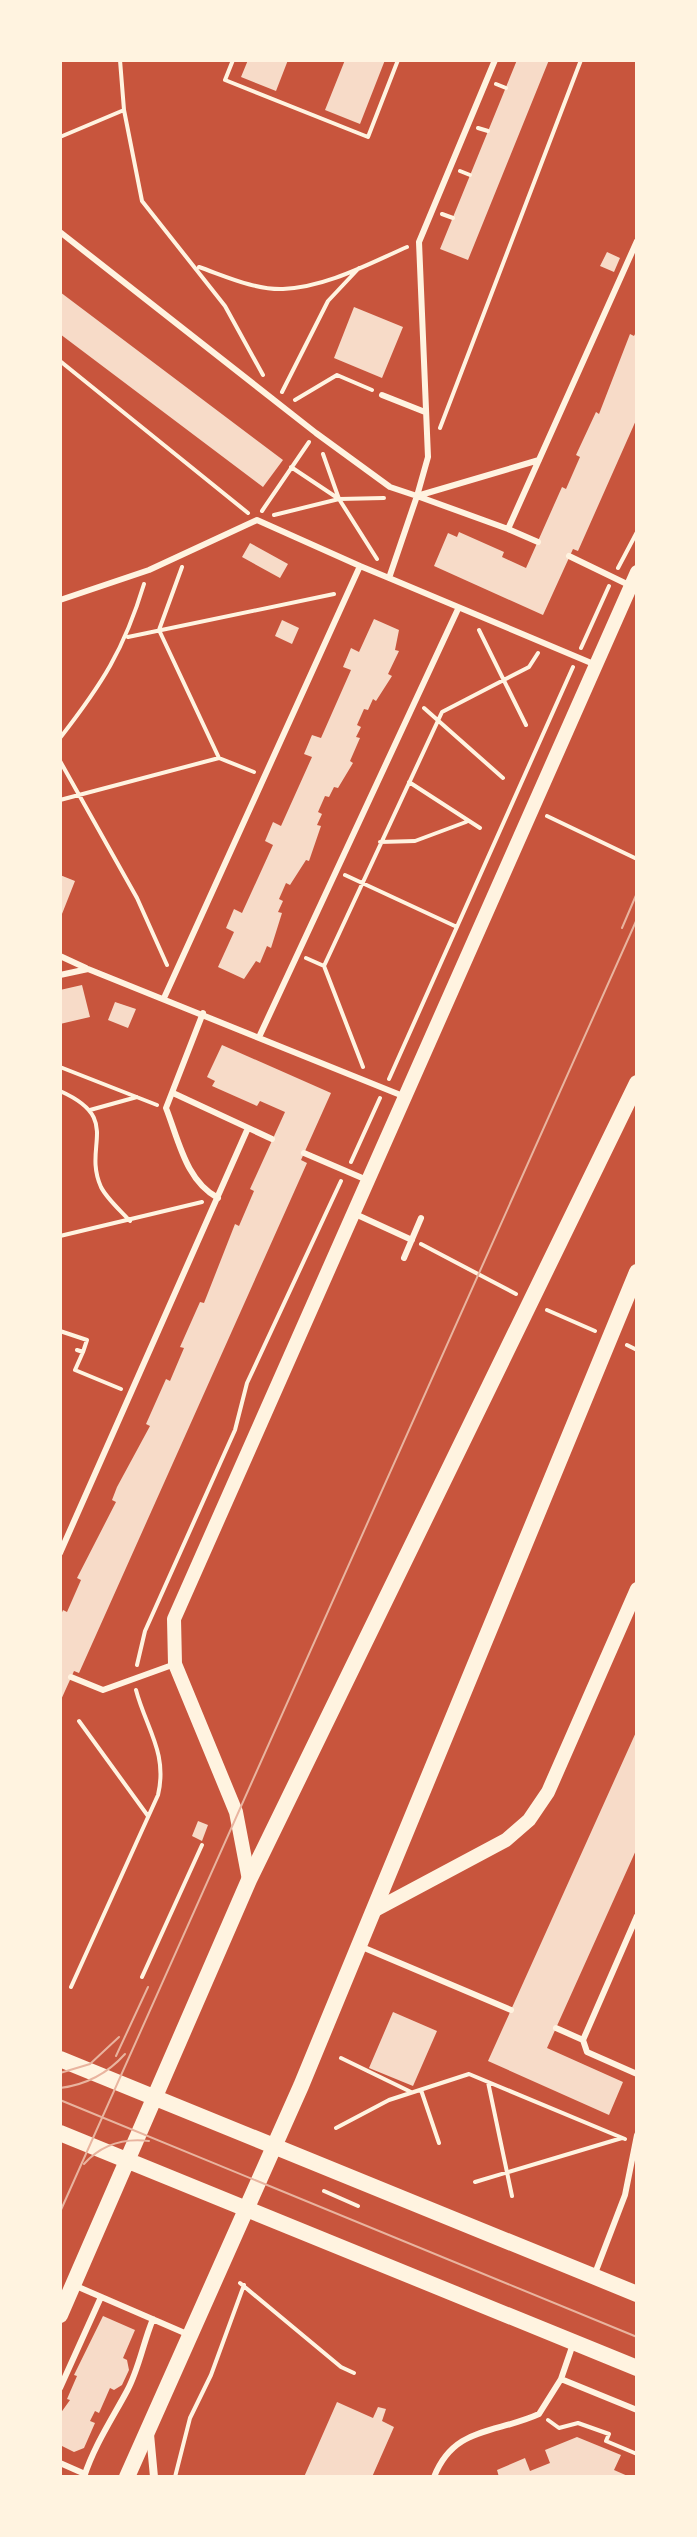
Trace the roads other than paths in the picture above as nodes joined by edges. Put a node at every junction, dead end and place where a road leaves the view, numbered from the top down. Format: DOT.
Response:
graph roads {
  1 [pos="495,60"];
  2 [pos="60,232"];
  3 [pos="637,241"];
  4 [pos="382,395"];
  5 [pos="425,412"];
  6 [pos="539,460"];
  7 [pos="417,496"];
  8 [pos="508,529"];
  9 [pos="538,542"];
  10 [pos="569,556"];
  11 [pos="360,566"];
  12 [pos="389,578"];
  13 [pos="634,579"];
  14 [pos="60,600"];
  15 [pos="458,609"];
  16 [pos="596,665"];
  17 [pos="60,956"];
  18 [pos="88,969"];
  19 [pos="60,975"];
  20 [pos="164,998"];
  21 [pos="203,1013"];
  22 [pos="260,1035"];
  23 [pos="637,1083"];
  24 [pos="173,1093"];
  25 [pos="405,1097"];
  26 [pos="248,1128"];
  27 [pos="272,1139"];
  28 [pos="304,1153"];
  29 [pos="367,1180"];
  30 [pos="218,1198"];
  31 [pos="352,1213"];
  32 [pos="421,1218"];
  33 [pos="412,1240"];
  34 [pos="404,1258"];
  35 [pos="637,1272"];
  36 [pos="60,1553"];
  37 [pos="637,1589"];
  38 [pos="175,1664"];
  39 [pos="71,1677"];
  40 [pos="249,1880"];
  41 [pos="373,1911"];
  42 [pos="637,1916"];
  43 [pos="359,1946"];
  44 [pos="511,2010"];
  45 [pos="556,2028"];
  46 [pos="583,2040"];
  47 [pos="60,2059"];
  48 [pos="637,2074"];
  49 [pos="154,2097"];
  50 [pos="60,2133"];
  51 [pos="637,2135"];
  52 [pos="275,2147"];
  53 [pos="128,2161"];
  54 [pos="248,2209"];
  55 [pos="593,2276"];
  56 [pos="73,2285"];
  57 [pos="637,2294"];
  58 [pos="101,2297"];
  59 [pos="60,2315"];
  60 [pos="153,2319"];
  61 [pos="190,2335"];
  62 [pos="574,2342"];
  63 [pos="637,2368"];
  64 [pos="561,2379"];
  65 [pos="60,2388"];
  66 [pos="637,2400"];
  67 [pos="635,2410"];
  68 [pos="149,2426"];
  69 [pos="60,2463"];
  70 [pos="84,2476"];
  71 [pos="127,2477"];
  72 [pos="154,2477"];
  73 [pos="434,2477"];
  1 -- 5 [label="lane"];
  2 -- 7 [label="lane"];
  3 -- 6 [label="lane"];
  4 -- 5 [label="lane"];
  5 -- 7 [label="lane"];
  6 -- 7 [label="lane"];
  6 -- 8 [label="lane"];
  7 -- 8 [label="lane"];
  7 -- 12 [label="lane"];
  8 -- 9 [label="lane"];
  10 -- 13 [label="lane"];
  11 -- 12 [label="lane"];
  11 -- 14 [label="lane"];
  11 -- 20 [label="lane"];
  12 -- 15 [label="lane"];
  13 -- 16 [label="street"];
  15 -- 16 [label="lane"];
  15 -- 22 [label="lane"];
  16 -- 25 [label="street"];
  17 -- 18 [label="lane"];
  18 -- 19 [label="lane"];
  18 -- 20 [label="lane"];
  20 -- 21 [label="lane"];
  21 -- 22 [label="lane"];
  21 -- 24 [label="lane"];
  22 -- 25 [label="lane"];
  23 -- 40 [label="main road"];
  24 -- 26 [label="lane"];
  24 -- 30 [label="lane"];
  25 -- 29 [label="street"];
  26 -- 27 [label="lane"];
  26 -- 30 [label="lane"];
  28 -- 29 [label="lane"];
  29 -- 31 [label="street"];
  30 -- 36 [label="lane"];
  31 -- 33 [label="lane"];
  31 -- 38 [label="street"];
  32 -- 33 [label="lane"];
  33 -- 34 [label="lane"];
  35 -- 41 [label="main road"];
  37 -- 41 [label="street"];
  38 -- 39 [label="lane"];
  38 -- 40 [label="street"];
  40 -- 49 [label="main road"];
  41 -- 43 [label="main road"];
  42 -- 46 [label="lane"];
  43 -- 44 [label="lane"];
  43 -- 52 [label="main road"];
  45 -- 46 [label="lane"];
  46 -- 48 [label="lane"];
  47 -- 49 [label="main road"];
  49 -- 52 [label="main road"];
  49 -- 53 [label="main road"];
  50 -- 53 [label="main road"];
  51 -- 55 [label="lane"];
  52 -- 54 [label="main road"];
  52 -- 55 [label="main road"];
  53 -- 54 [label="main road"];
  53 -- 56 [label="main road"];
  54 -- 61 [label="main road"];
  54 -- 62 [label="main road"];
  55 -- 57 [label="main road"];
  56 -- 58 [label="lane"];
  56 -- 59 [label="main road"];
  58 -- 60 [label="lane"];
  58 -- 65 [label="lane"];
  60 -- 61 [label="lane"];
  60 -- 70 [label="lane"];
  61 -- 68 [label="main road"];
  62 -- 63 [label="main road"];
  62 -- 64 [label="lane"];
  64 -- 67 [label="lane"];
  64 -- 73 [label="lane"];
  66 -- 67 [label="lane"];
  68 -- 71 [label="main road"];
  68 -- 72 [label="street"];
  69 -- 70 [label="lane"];
}
